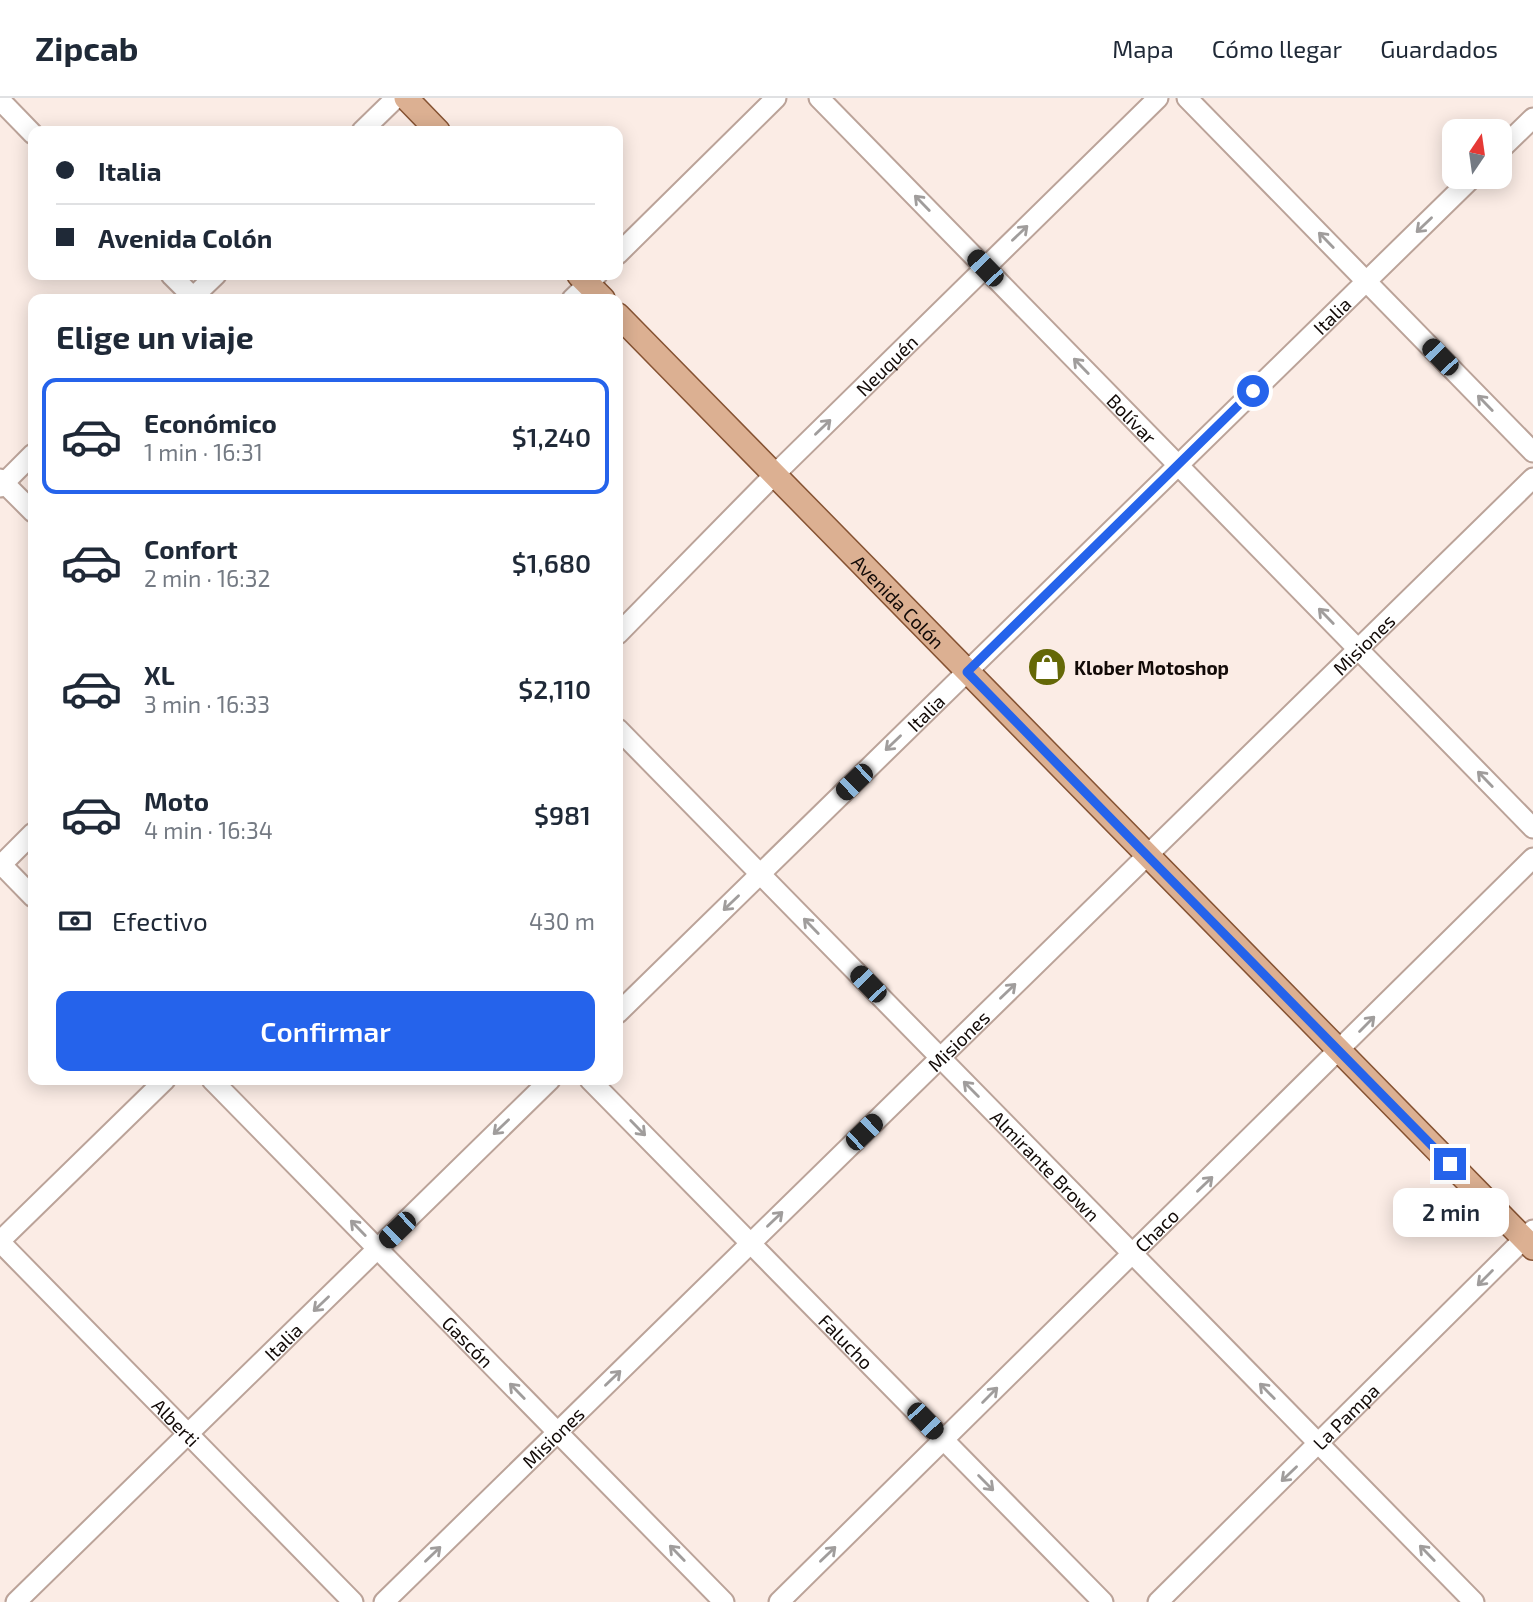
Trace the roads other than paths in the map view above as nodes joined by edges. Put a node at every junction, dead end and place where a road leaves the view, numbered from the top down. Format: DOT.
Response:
graph roads {
  1 [pos="396,98"];
  2 [pos="406,98"];
  3 [pos="776,98"];
  4 [pos="820,98"];
  5 [pos="1158,98"];
  6 [pos="1187,98"];
  7 [pos="0,100"];
  8 [pos="1533,118"];
  9 [pos="367,126"];
  10 [pos="433,126"];
  11 [pos="28,129"];
  12 [pos="1512,138"];
  13 [pos="1461,189"];
  14 [pos="623,249"];
  15 [pos="985,268"];
  16 [pos="176,280"];
  17 [pos="211,280"];
  18 [pos="1366,281"];
  19 [pos="188,294"];
  20 [pos="198,294"];
  21 [pos="623,320"];
  22 [pos="1533,452"];
  23 [pos="28,459"];
  24 [pos="1178,465"];
  25 [pos="774,475"];
  26 [pos="1533,478"];
  27 [pos="1,483"];
  28 [pos="28,507"];
  29 [pos="623,629"];
  30 [pos="1358,649"];
  31 [pos="967,672"];
  32 [pos="623,734"];
  33 [pos="1533,828"];
  34 [pos="28,838"];
  35 [pos="1147,855"];
  36 [pos="1533,858"];
  37 [pos="0,864"];
  38 [pos="760,874"];
  39 [pos="28,892"];
  40 [pos="623,1008"];
  41 [pos="1339,1052"];
  42 [pos="940,1058"];
  43 [pos="160,1085"];
  44 [pos="217,1085"];
  45 [pos="545,1085"];
  46 [pos="595,1085"];
  47 [pos="1530,1239"];
  48 [pos="0,1242"];
  49 [pos="750,1243"];
  50 [pos="377,1248"];
  51 [pos="1133,1254"];
  52 [pos="558,1432"];
  53 [pos="188,1434"];
  54 [pos="944,1441"];
  55 [pos="1320,1444"];
  56 [pos="16,1602"];
  57 [pos="353,1602"];
  58 [pos="384,1602"];
  59 [pos="724,1602"];
  60 [pos="779,1602"];
  61 [pos="1103,1602"];
  62 [pos="1158,1602"];
  63 [pos="1474,1602"];
  1 -- 9 [label="street"];
  2 -- 10 [label="main road"];
  3 -- 14 [label="street"];
  15 -- 4 [label="street, Bolívar, one-way"];
  15 -- 5 [label="street, Neuquén, one-way"];
  18 -- 6 [label="street, one-way"];
  7 -- 11 [label="street"];
  8 -- 12 [label="street"];
  13 -- 18 [label="street, Italia, one-way"];
  24 -- 15 [label="street, Bolívar, one-way"];
  25 -- 15 [label="street, Neuquén, one-way"];
  16 -- 19 [label="street"];
  17 -- 20 [label="street"];
  22 -- 18 [label="street, one-way"];
  18 -- 24 [label="street, Italia"];
  21 -- 25 [label="main road, Avenida Colón"];
  23 -- 27 [label="street"];
  30 -- 24 [label="street, Bolívar, one-way"];
  24 -- 31 [label="street, Italia"];
  25 -- 29 [label="street, Neuquén"];
  25 -- 31 [label="main road, Avenida Colón"];
  26 -- 30 [label="street, Misiones"];
  27 -- 28 [label="street"];
  33 -- 30 [label="street, Bolívar, one-way"];
  30 -- 35 [label="street, Misiones"];
  31 -- 35 [label="main road, Avenida Colón"];
  31 -- 38 [label="street, Italia, one-way"];
  32 -- 38 [label="street, Almirante Brown"];
  34 -- 37 [label="street"];
  35 -- 41 [label="main road, Avenida Colón"];
  42 -- 35 [label="street, Misiones, one-way"];
  41 -- 36 [label="street, Chaco, one-way"];
  37 -- 39 [label="street"];
  38 -- 40 [label="street, Italia, one-way"];
  42 -- 38 [label="street, Almirante Brown, one-way"];
  41 -- 47 [label="main road, Avenida Colón"];
  51 -- 41 [label="street, Chaco, one-way"];
  49 -- 42 [label="street, Misiones, one-way"];
  51 -- 42 [label="street, Almirante Brown, one-way"];
  43 -- 48 [label="street"];
  50 -- 44 [label="street, Gascón, one-way"];
  45 -- 50 [label="street, Italia, one-way"];
  46 -- 49 [label="street, Falucho, one-way"];
  47 -- 55 [label="street, La Pampa, one-way"];
  48 -- 53 [label="street, Alberti"];
  52 -- 49 [label="street, Misiones, one-way"];
  49 -- 54 [label="street, Falucho"];
  52 -- 50 [label="street, Gascón, one-way"];
  50 -- 53 [label="street, Italia, one-way"];
  54 -- 51 [label="street, Chaco, one-way"];
  55 -- 51 [label="street, Almirante Brown, one-way"];
  58 -- 52 [label="street, Misiones, one-way"];
  59 -- 52 [label="street, Gascón, one-way"];
  53 -- 56 [label="street, Italia"];
  53 -- 57 [label="street, Alberti"];
  60 -- 54 [label="street, Chaco, one-way"];
  54 -- 61 [label="street, Falucho, one-way"];
  55 -- 62 [label="street, La Pampa, one-way"];
  63 -- 55 [label="street, Almirante Brown, one-way"];
}
